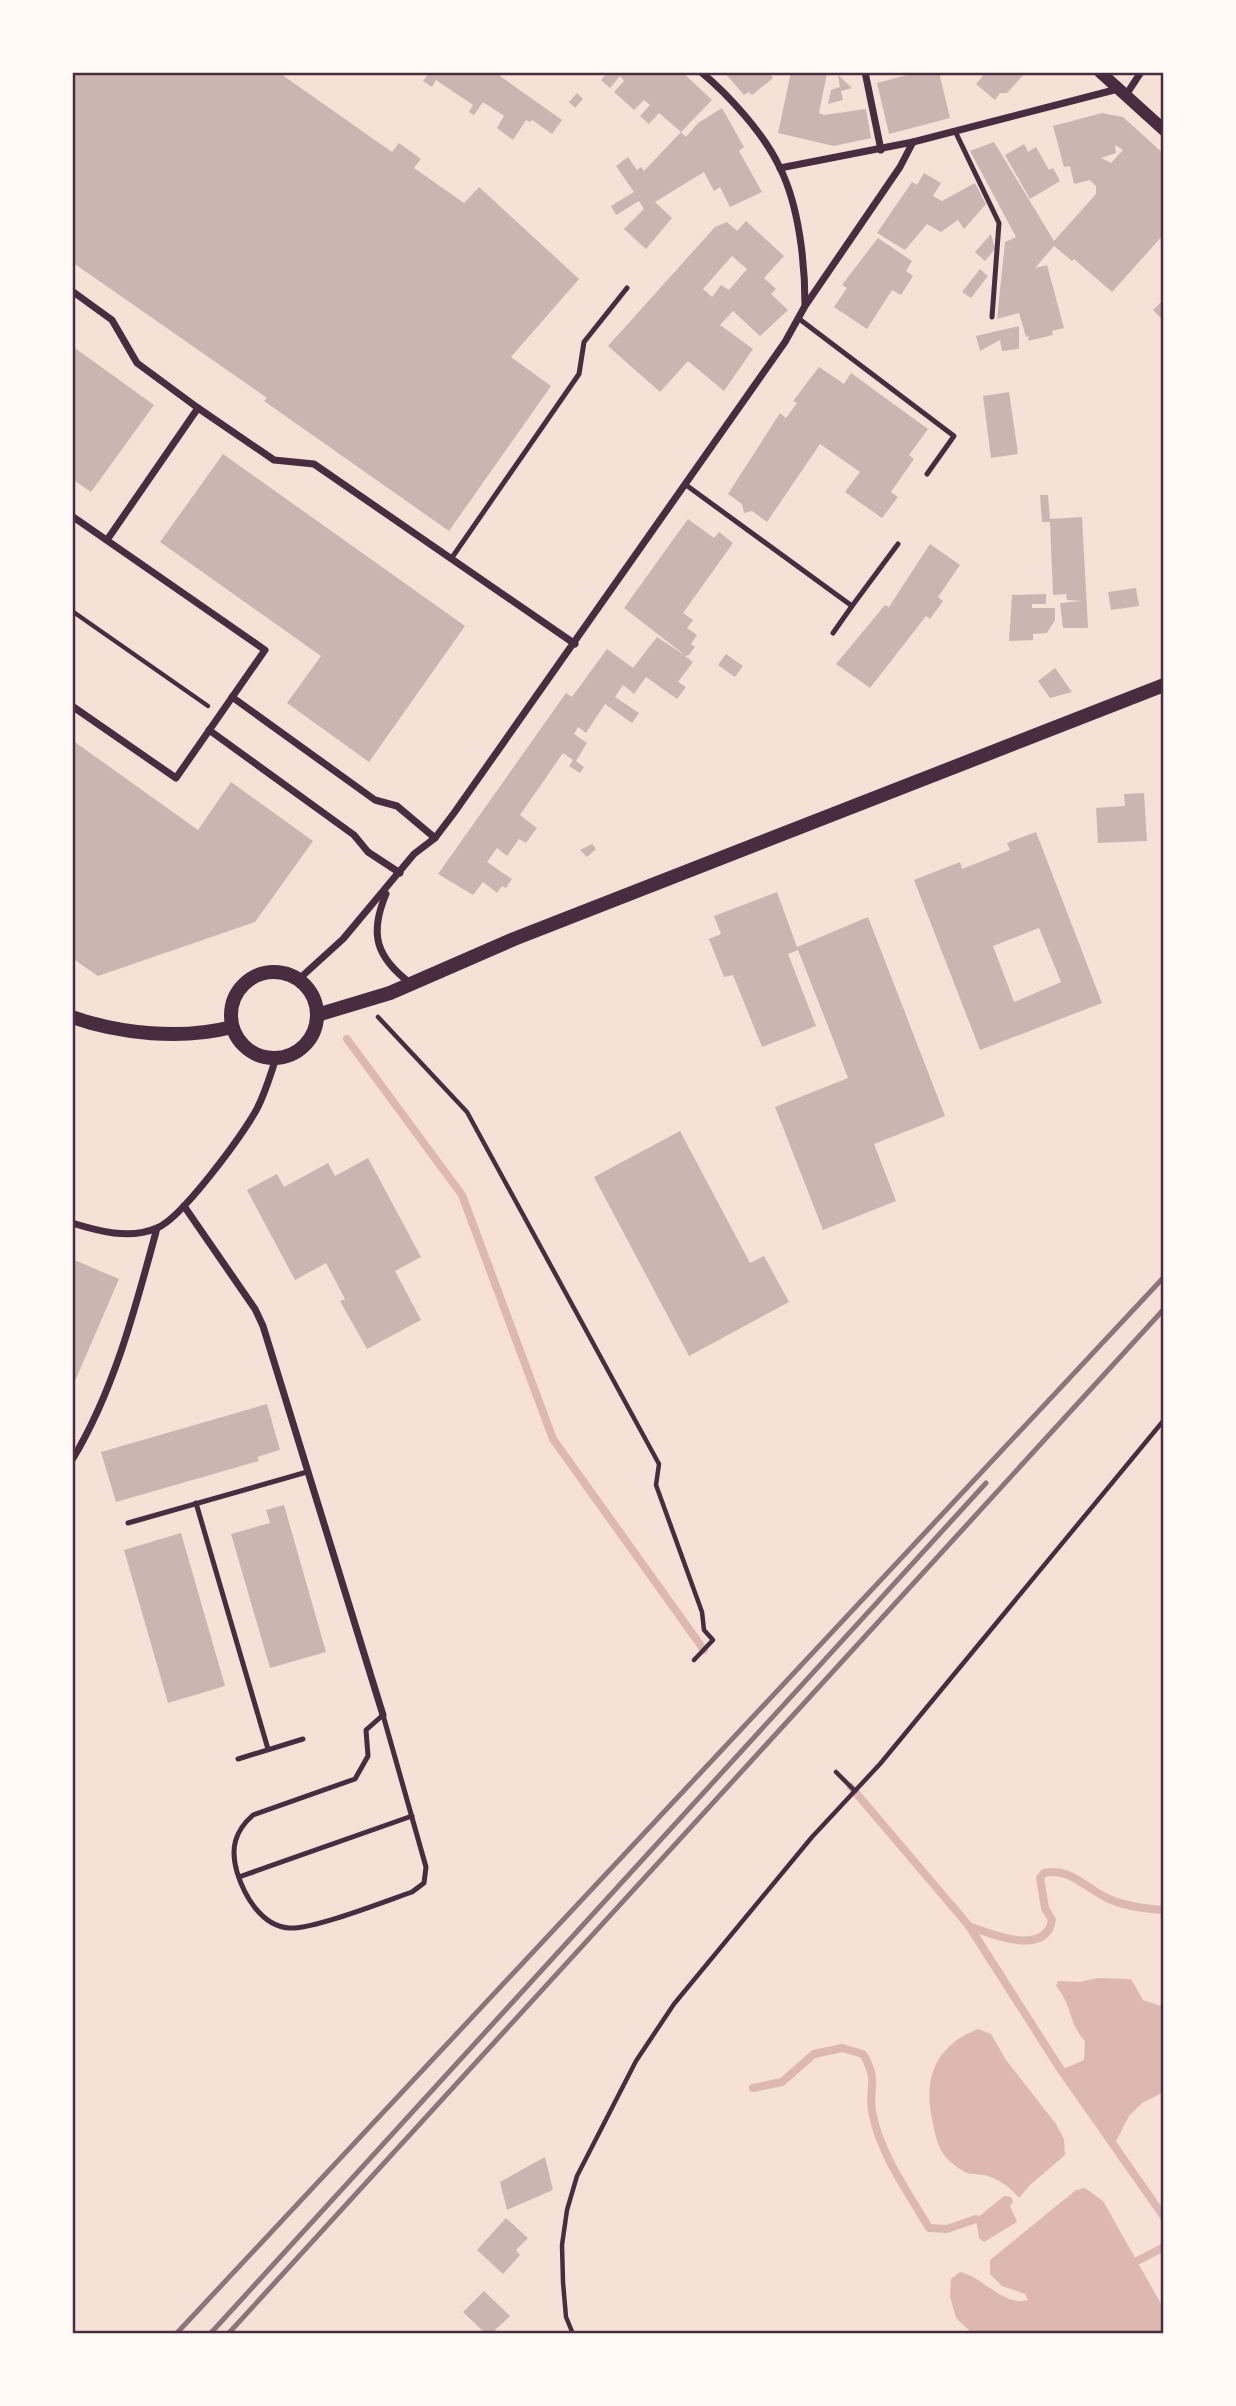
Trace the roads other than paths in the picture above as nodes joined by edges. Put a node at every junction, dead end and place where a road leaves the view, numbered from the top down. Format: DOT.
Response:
graph roads {
  1 [pos="701,72"];
  2 [pos="864,72"];
  3 [pos="1100,72"];
  4 [pos="1141,72"];
  5 [pos="1123,92"];
  6 [pos="1164,130"];
  7 [pos="956,131"];
  8 [pos="913,142"];
  9 [pos="881,150"];
  10 [pos="780,168"];
  11 [pos="627,288"];
  12 [pos="72,291"];
  13 [pos="805,306"];
  14 [pos="992,317"];
  15 [pos="798,318"];
  16 [pos="198,408"];
  17 [pos="927,474"];
  18 [pos="686,485"];
  19 [pos="72,516"];
  20 [pos="107,540"];
  21 [pos="898,544"];
  22 [pos="451,559"];
  23 [pos="852,606"];
  24 [pos="833,633"];
  25 [pos="575,644"];
  26 [pos="1164,685"];
  27 [pos="232,697"];
  28 [pos="72,706"];
  29 [pos="209,730"];
  30 [pos="435,838"];
  31 [pos="400,873"];
  32 [pos="389,887"];
  33 [pos="299,979"];
  34 [pos="411,984"];
  35 [pos="317,1015"];
  36 [pos="72,1017"];
  37 [pos="232,1027"];
  38 [pos="276,1058"];
  39 [pos="184,1206"];
  40 [pos="72,1223"];
  41 [pos="157,1228"];
  42 [pos="72,1460"];
  43 [pos="307,1472"];
  44 [pos="196,1503"];
  45 [pos="128,1523"];
  46 [pos="383,1715"];
  47 [pos="303,1739"];
  48 [pos="268,1749"];
  49 [pos="238,1759"];
  50 [pos="412,1816"];
  51 [pos="239,1877"];
  1 -- 10 [label="street"];
  2 -- 9 [label="street"];
  3 -- 5 [label="street"];
  4 -- 5 [label="street"];
  5 -- 6 [label="street"];
  5 -- 7 [label="street"];
  7 -- 8 [label="street"];
  7 -- 14 [label="lane"];
  8 -- 9 [label="street"];
  8 -- 13 [label="street"];
  9 -- 10 [label="street"];
  10 -- 13 [label="street"];
  11 -- 22 [label="lane"];
  12 -- 16 [label="street"];
  13 -- 15 [label="street"];
  15 -- 17 [label="lane"];
  15 -- 18 [label="street"];
  16 -- 20 [label="street"];
  16 -- 22 [label="street"];
  18 -- 23 [label="lane"];
  18 -- 25 [label="street"];
  19 -- 20 [label="street"];
  20 -- 27 [label="street"];
  21 -- 23 [label="lane"];
  22 -- 25 [label="street"];
  23 -- 24 [label="lane"];
  25 -- 30 [label="street"];
  26 -- 34 [label="main road"];
  27 -- 29 [label="street"];
  27 -- 30 [label="street"];
  28 -- 29 [label="street"];
  29 -- 31 [label="street"];
  30 -- 31 [label="street"];
  31 -- 32 [label="street"];
  32 -- 33 [label="street"];
  32 -- 34 [label="street"];
  33 -- 35 [label="main road"];
  33 -- 37 [label="main road"];
  34 -- 35 [label="main road"];
  35 -- 38 [label="main road"];
  36 -- 37 [label="main road"];
  37 -- 38 [label="main road"];
  38 -- 39 [label="street"];
  39 -- 41 [label="street"];
  39 -- 43 [label="street"];
  40 -- 41 [label="street"];
  41 -- 42 [label="street"];
  43 -- 44 [label="lane"];
  43 -- 46 [label="street"];
  44 -- 45 [label="lane"];
  44 -- 48 [label="lane"];
  46 -- 50 [label="lane"];
  46 -- 51 [label="lane"];
  47 -- 48 [label="lane"];
  48 -- 49 [label="lane"];
  50 -- 51 [label="lane"];
  50 -- 51 [label="lane"];
}
